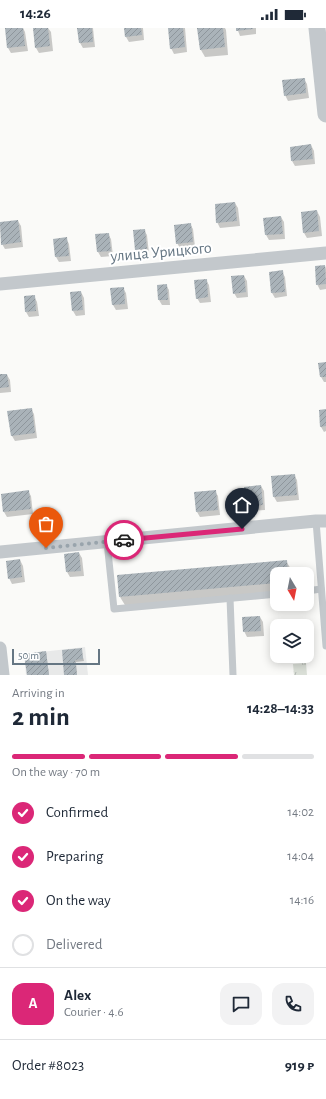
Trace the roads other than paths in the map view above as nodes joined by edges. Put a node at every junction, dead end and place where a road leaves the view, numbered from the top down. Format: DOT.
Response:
graph roads {
  1 [pos="317,28"];
  2 [pos="326,114"];
  3 [pos="326,253"];
  4 [pos="0,284"];
  5 [pos="321,521"];
  6 [pos="107,542"];
  7 [pos="0,552"];
  8 [pos="322,589"];
  9 [pos="314,590"];
  10 [pos="270,595"];
  11 [pos="230,598"];
  12 [pos="326,646"];
  13 [pos="0,648"];
  14 [pos="3,675"];
  15 [pos="233,675"];
  1 -- 2 [label="street"];
  3 -- 4 [label="street, улица Урицкого"];
  5 -- 6 [label="street"];
  5 -- 8 [label="lane"];
  6 -- 7 [label="street"];
  6 -- 11 [label="lane"];
  8 -- 9 [label="lane"];
  8 -- 12 [label="lane"];
  10 -- 11 [label="lane"];
  11 -- 15 [label="lane"];
  13 -- 14 [label="street"];
}
